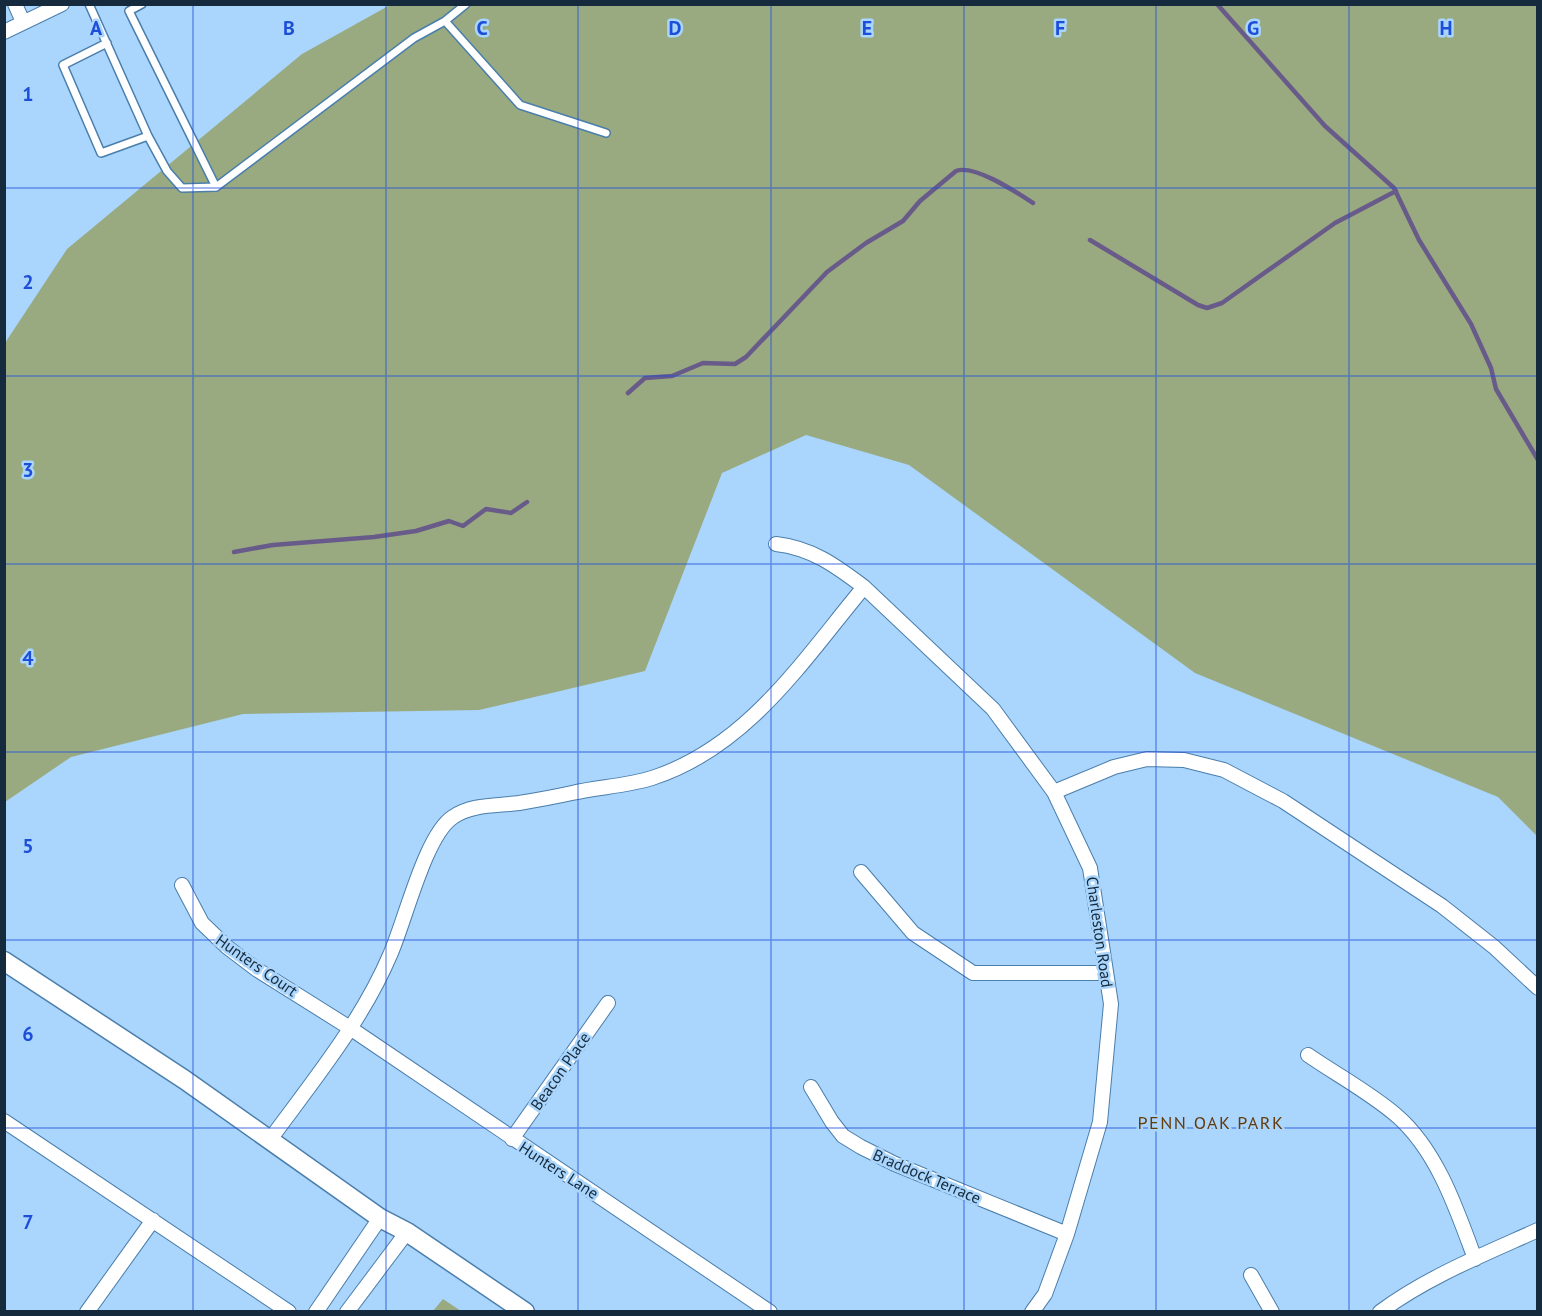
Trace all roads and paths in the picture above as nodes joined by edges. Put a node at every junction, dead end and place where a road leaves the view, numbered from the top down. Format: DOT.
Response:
graph roads {
  1 [pos="9,4"];
  2 [pos="15,4"];
  3 [pos="62,4"];
  4 [pos="89,4"];
  5 [pos="142,4"];
  6 [pos="466,4"];
  7 [pos="4,7"];
  8 [pos="445,21"];
  9 [pos="23,22"];
  10 [pos="4,32"];
  11 [pos="107,43"];
  12 [pos="606,133"];
  13 [pos="148,136"];
  14 [pos="216,187"];
  15 [pos="776,544"];
  16 [pos="864,586"];
  17 [pos="1054,792"];
  18 [pos="861,872"];
  19 [pos="182,885"];
  20 [pos="4,961"];
  21 [pos="1106,973"];
  22 [pos="1538,988"];
  23 [pos="608,1003"];
  24 [pos="350,1028"];
  25 [pos="1308,1054"];
  26 [pos="811,1087"];
  27 [pos="4,1121"];
  28 [pos="512,1139"];
  29 [pos="269,1141"];
  30 [pos="380,1218"];
  31 [pos="153,1220"];
  32 [pos="1538,1230"];
  33 [pos="407,1232"];
  34 [pos="1067,1234"];
  35 [pos="1475,1259"];
  36 [pos="1251,1275"];
  37 [pos="87,1311"];
  38 [pos="289,1311"];
  39 [pos="316,1311"];
  40 [pos="347,1311"];
  41 [pos="525,1311"];
  42 [pos="770,1311"];
  43 [pos="1032,1311"];
  44 [pos="1272,1311"];
  45 [pos="1380,1311"];
  1 -- 7 [label="street"];
  2 -- 9 [label="street"];
  3 -- 9 [label="street"];
  4 -- 11 [label="lane"];
  5 -- 14 [label="lane"];
  6 -- 8 [label="lane"];
  8 -- 12 [label="lane"];
  8 -- 14 [label="lane"];
  9 -- 10 [label="street"];
  11 -- 13 [label="lane"];
  11 -- 13 [label="lane"];
  13 -- 14 [label="lane"];
  15 -- 16 [label="street, Charleston Road"];
  16 -- 17 [label="street, Charleston Road"];
  16 -- 24 [label="street"];
  17 -- 21 [label="street, Charleston Road"];
  17 -- 22 [label="street"];
  18 -- 21 [label="street"];
  19 -- 24 [label="street, Hunters Court"];
  20 -- 29 [label="main road"];
  21 -- 34 [label="street, Charleston Road"];
  23 -- 28 [label="street, Beacon Place"];
  24 -- 28 [label="street, Hunters Lane"];
  24 -- 29 [label="street"];
  25 -- 35 [label="street"];
  26 -- 34 [label="street, Braddock Terrace"];
  27 -- 31 [label="street"];
  28 -- 42 [label="street, Hunters Lane"];
  29 -- 30 [label="main road"];
  30 -- 33 [label="main road"];
  30 -- 39 [label="street"];
  31 -- 37 [label="street"];
  31 -- 38 [label="street"];
  32 -- 35 [label="street"];
  33 -- 40 [label="street"];
  33 -- 41 [label="main road"];
  34 -- 43 [label="street, Charleston Road"];
  35 -- 45 [label="street"];
  36 -- 44 [label="street"];
}
